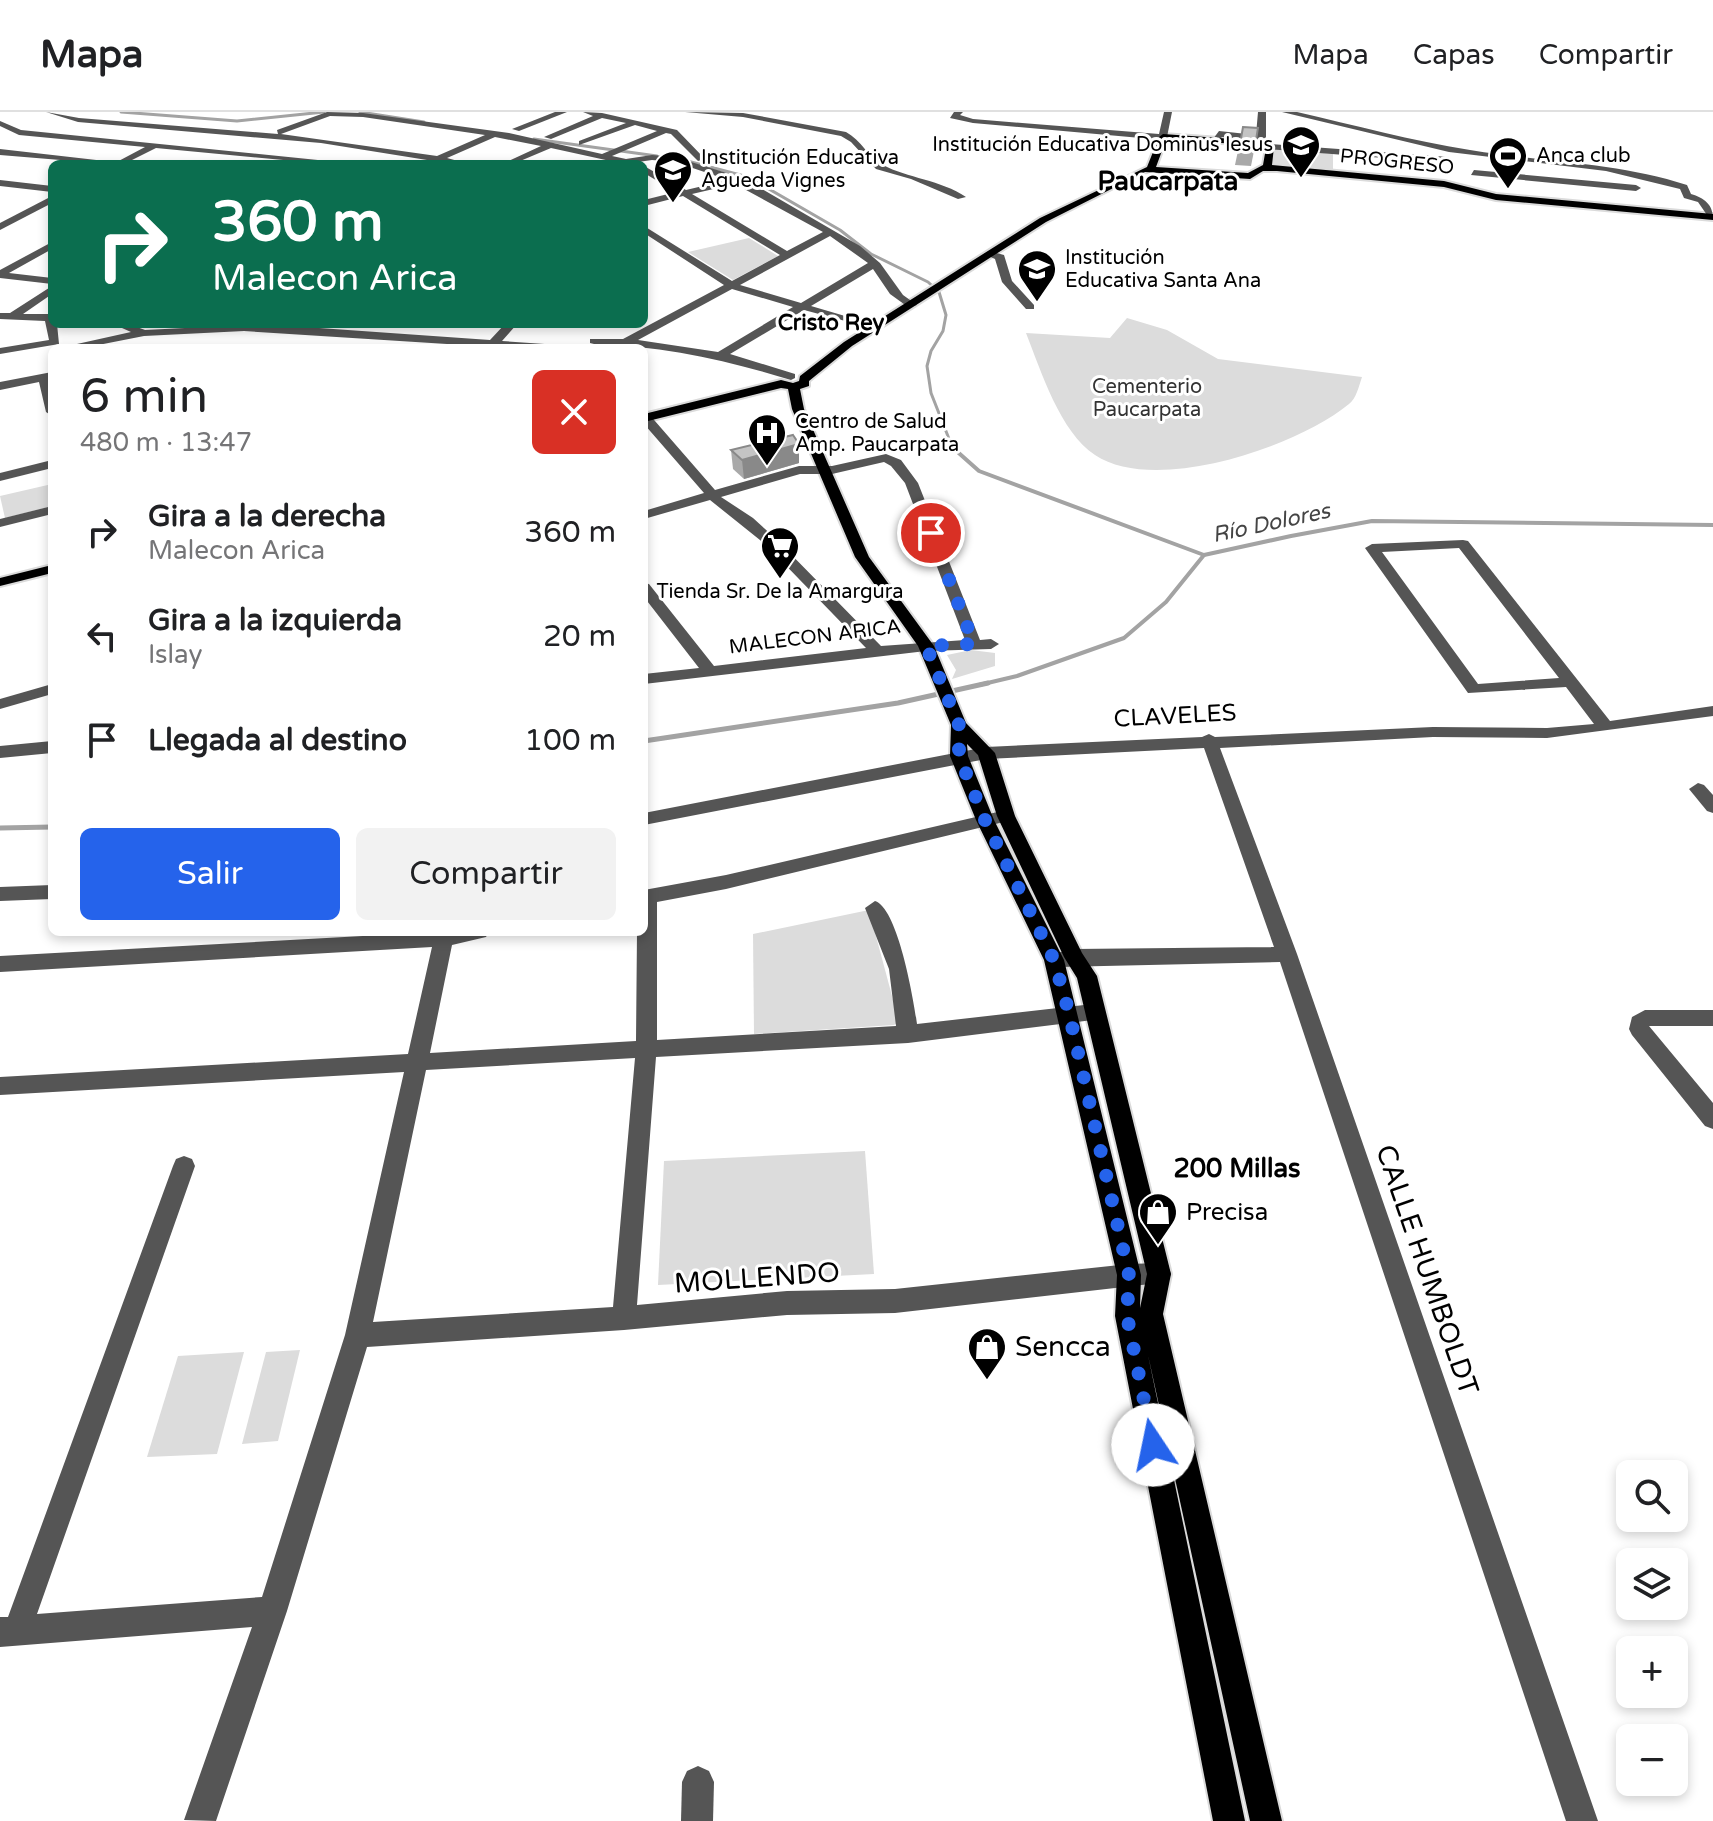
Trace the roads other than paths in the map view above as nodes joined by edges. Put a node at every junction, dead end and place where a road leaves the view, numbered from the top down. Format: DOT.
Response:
graph roads {
  1 [pos="50,112"];
  2 [pos="563,112"];
  3 [pos="587,112"];
  4 [pos="689,112"];
  5 [pos="959,112"];
  6 [pos="1168,112"];
  7 [pos="1262,112"];
  8 [pos="1286,112"];
  9 [pos="742,113"];
  10 [pos="602,115"];
  11 [pos="386,118"];
  12 [pos="482,120"];
  13 [pos="0,123"];
  14 [pos="634,123"];
  15 [pos="438,127"];
  16 [pos="359,129"];
  17 [pos="516,129"];
  18 [pos="665,130"];
  19 [pos="1363,131"];
  20 [pos="346,134"];
  21 [pos="494,134"];
  22 [pos="267,137"];
  23 [pos="412,137"];
  24 [pos="1163,137"];
  25 [pos="333,140"];
  26 [pos="549,140"];
  27 [pos="1261,140"];
  28 [pos="400,142"];
  29 [pos="582,143"];
  30 [pos="157,144"];
  31 [pos="387,147"];
  32 [pos="1270,147"];
  33 [pos="621,148"];
  34 [pos="1338,151"];
  35 [pos="0,152"];
  36 [pos="1362,152"];
  37 [pos="607,154"];
  38 [pos="1471,157"];
  39 [pos="439,158"];
  40 [pos="70,160"];
  41 [pos="125,160"];
  42 [pos="295,160"];
  43 [pos="448,160"];
  44 [pos="513,160"];
  45 [pos="596,160"];
  46 [pos="626,160"];
  47 [pos="638,160"];
  48 [pos="1267,167"];
  49 [pos="1151,168"];
  50 [pos="648,172"];
  51 [pos="1474,173"];
  52 [pos="1337,174"];
  53 [pos="1361,176"];
  54 [pos="661,180"];
  55 [pos="740,180"];
  56 [pos="0,183"];
  57 [pos="648,183"];
  58 [pos="48,189"];
  59 [pos="1472,191"];
  60 [pos="1684,192"];
  61 [pos="684,194"];
  62 [pos="961,197"];
  63 [pos="48,201"];
  64 [pos="648,202"];
  65 [pos="1712,216"];
  66 [pos="2,225"];
  67 [pos="648,232"];
  68 [pos="830,232"];
  69 [pos="48,247"];
  70 [pos="989,254"];
  71 [pos="788,256"];
  72 [pos="874,264"];
  73 [pos="0,274"];
  74 [pos="48,280"];
  75 [pos="733,286"];
  76 [pos="48,292"];
  77 [pos="800,305"];
  78 [pos="912,305"];
  79 [pos="1030,307"];
  80 [pos="15,314"];
  81 [pos="0,316"];
  82 [pos="48,318"];
  83 [pos="53,328"];
  84 [pos="148,328"];
  85 [pos="298,328"];
  86 [pos="319,328"];
  87 [pos="406,328"];
  88 [pos="507,328"];
  89 [pos="607,328"];
  90 [pos="875,328"];
  91 [pos="174,332"];
  92 [pos="395,336"];
  93 [pos="626,342"];
  94 [pos="493,343"];
  95 [pos="82,344"];
  96 [pos="173,344"];
  97 [pos="506,344"];
  98 [pos="592,344"];
  99 [pos="603,344"];
  100 [pos="638,344"];
  101 [pos="648,346"];
  102 [pos="0,351"];
  103 [pos="48,351"];
  104 [pos="717,357"];
  105 [pos="0,360"];
  106 [pos="48,377"];
  107 [pos="791,380"];
  108 [pos="0,386"];
  109 [pos="648,414"];
  110 [pos="648,420"];
  111 [pos="48,465"];
  112 [pos="826,470"];
  113 [pos="0,477"];
  114 [pos="716,500"];
  115 [pos="48,511"];
  116 [pos="648,514"];
  117 [pos="0,523"];
  118 [pos="648,524"];
  119 [pos="48,558"];
  120 [pos="0,570"];
  121 [pos="48,570"];
  122 [pos="0,582"];
  123 [pos="648,592"];
  124 [pos="926,646"];
  125 [pos="878,652"];
  126 [pos="710,671"];
  127 [pos="648,679"];
  128 [pos="1570,682"];
  129 [pos="48,690"];
  130 [pos="48,702"];
  131 [pos="0,704"];
  132 [pos="1713,711"];
  133 [pos="0,716"];
  134 [pos="959,725"];
  135 [pos="1606,727"];
  136 [pos="1209,740"];
  137 [pos="48,747"];
  138 [pos="0,752"];
  139 [pos="986,753"];
  140 [pos="959,756"];
  141 [pos="1698,789"];
  142 [pos="1713,807"];
  143 [pos="648,818"];
  144 [pos="995,818"];
  145 [pos="48,892"];
  146 [pos="0,894"];
  147 [pos="648,896"];
  148 [pos="875,908"];
  149 [pos="444,936"];
  150 [pos="646,936"];
  151 [pos="1287,954"];
  152 [pos="1064,958"];
  153 [pos="0,964"];
  154 [pos="1081,1013"];
  155 [pos="1713,1018"];
  156 [pos="908,1034"];
  157 [pos="646,1048"];
  158 [pos="419,1061"];
  159 [pos="0,1086"];
  160 [pos="1713,1119"];
  161 [pos="184,1166"];
  162 [pos="1159,1274"];
  163 [pos="1129,1275"];
  164 [pos="624,1318"];
  165 [pos="358,1335"];
  166 [pos="1181,1444"];
  167 [pos="1153,1445"];
  168 [pos="272,1611"];
  169 [pos="8,1632"];
  170 [pos="1204,1700"];
  171 [pos="1238,1700"];
  172 [pos="698,1782"];
  173 [pos="191,1821"];
  174 [pos="201,1821"];
  175 [pos="697,1821"];
  176 [pos="1229,1821"];
  177 [pos="1266,1821"];
  178 [pos="1582,1821"];
  1 -- 22 [label="street"];
  2 -- 17 [label="street"];
  3 -- 10 [label="street"];
  4 -- 9 [label="street"];
  5 -- 24 [label="street"];
  6 -- 24 [label="street"];
  7 -- 27 [label="street"];
  8 -- 19 [label="street"];
  9 -- 62 [label="street"];
  10 -- 14 [label="street"];
  10 -- 26 [label="street"];
  11 -- 15 [label="street"];
  11 -- 16 [label="street"];
  11 -- 22 [label="street"];
  12 -- 17 [label="street"];
  13 -- 30 [label="street"];
  14 -- 18 [label="street"];
  14 -- 29 [label="street"];
  15 -- 21 [label="street"];
  15 -- 23 [label="street"];
  17 -- 26 [label="street"];
  18 -- 33 [label="street"];
  18 -- 33 [label="street"];
  19 -- 36 [label="street"];
  19 -- 38 [label="street"];
  20 -- 25 [label="street"];
  21 -- 26 [label="street"];
  21 -- 39 [label="street"];
  22 -- 25 [label="street"];
  24 -- 27 [label="main road"];
  24 -- 49 [label="main road"];
  25 -- 31 [label="street"];
  26 -- 29 [label="street"];
  26 -- 37 [label="street"];
  26 -- 44 [label="street"];
  27 -- 32 [label="main road"];
  28 -- 31 [label="street"];
  29 -- 33 [label="street"];
  30 -- 41 [label="street"];
  30 -- 42 [label="street"];
  31 -- 39 [label="street"];
  32 -- 34 [label="street"];
  32 -- 48 [label="main road"];
  33 -- 37 [label="street"];
  34 -- 36 [label="street"];
  34 -- 52 [label="street"];
  35 -- 40 [label="street"];
  36 -- 38 [label="street"];
  36 -- 53 [label="street"];
  37 -- 45 [label="street"];
  37 -- 46 [label="street"];
  38 -- 51 [label="street"];
  38 -- 60 [label="street"];
  39 -- 43 [label="street"];
  47 -- 55 [label="street"];
  48 -- 49 [label="main road, PROGRESO"];
  48 -- 52 [label="main road, PROGRESO"];
  49 -- 70 [label="main road"];
  50 -- 54 [label="street"];
  51 -- 59 [label="street"];
  51 -- 60 [label="street"];
  52 -- 53 [label="main road, PROGRESO"];
  53 -- 59 [label="main road, PROGRESO"];
  54 -- 57 [label="street"];
  54 -- 61 [label="street"];
  55 -- 61 [label="street"];
  55 -- 68 [label="street"];
  56 -- 58 [label="street"];
  59 -- 65 [label="main road, PROGRESO"];
  60 -- 65 [label="street"];
  61 -- 64 [label="street"];
  61 -- 71 [label="street"];
  63 -- 66 [label="street"];
  67 -- 75 [label="street"];
  68 -- 71 [label="street"];
  68 -- 72 [label="street"];
  69 -- 73 [label="street"];
  70 -- 78 [label="main road"];
  70 -- 79 [label="street"];
  71 -- 75 [label="street"];
  72 -- 77 [label="street"];
  72 -- 78 [label="street"];
  73 -- 74 [label="street"];
  75 -- 77 [label="street"];
  75 -- 93 [label="street"];
  76 -- 80 [label="street"];
  77 -- 90 [label="street"];
  77 -- 104 [label="street"];
  78 -- 90 [label="main road"];
  80 -- 81 [label="street"];
  80 -- 82 [label="street"];
  83 -- 102 [label="street"];
  84 -- 91 [label="street"];
  84 -- 95 [label="street"];
  85 -- 91 [label="street"];
  86 -- 92 [label="street"];
  87 -- 92 [label="street"];
  88 -- 94 [label="street"];
  89 -- 98 [label="street"];
  90 -- 107 [label="main road"];
  91 -- 96 [label="street"];
  92 -- 94 [label="street"];
  93 -- 99 [label="street"];
  93 -- 100 [label="street"];
  94 -- 97 [label="street"];
  101 -- 104 [label="street"];
  103 -- 105 [label="street"];
  104 -- 107 [label="street"];
  106 -- 108 [label="street"];
  107 -- 109 [label="main road"];
  107 -- 112 [label="main road"];
  110 -- 114 [label="street"];
  111 -- 113 [label="street"];
  112 -- 114 [label="street"];
  112 -- 124 [label="main road"];
  112 -- 124 [label="street, MALECON ARICA"];
  114 -- 116 [label="street"];
  114 -- 118 [label="street"];
  114 -- 125 [label="street"];
  115 -- 117 [label="street"];
  119 -- 120 [label="main road"];
  121 -- 122 [label="main road"];
  123 -- 126 [label="street"];
  124 -- 125 [label="street, MALECON ARICA"];
  124 -- 134 [label="main road"];
  125 -- 126 [label="street, MALECON ARICA"];
  126 -- 127 [label="street, MALECON ARICA"];
  128 -- 128 [label="street"];
  128 -- 135 [label="street"];
  129 -- 131 [label="street"];
  130 -- 133 [label="street"];
  132 -- 135 [label="street, CLAVELES"];
  134 -- 139 [label="main road"];
  134 -- 140 [label="main road"];
  135 -- 136 [label="street, CLAVELES"];
  136 -- 139 [label="street, CLAVELES"];
  136 -- 151 [label="street, CALLE HUMBOLDT"];
  137 -- 138 [label="street"];
  139 -- 140 [label="street, CLAVELES"];
  139 -- 144 [label="main road"];
  140 -- 143 [label="street, CLAVELES"];
  140 -- 144 [label="main road"];
  141 -- 142 [label="street"];
  144 -- 147 [label="street"];
  144 -- 152 [label="main road"];
  145 -- 146 [label="street"];
  148 -- 156 [label="street"];
  149 -- 153 [label="street"];
  149 -- 158 [label="street"];
  150 -- 157 [label="street"];
  151 -- 152 [label="street"];
  151 -- 178 [label="street, CALLE HUMBOLDT"];
  152 -- 154 [label="main road"];
  154 -- 156 [label="street"];
  154 -- 162 [label="main road"];
  154 -- 163 [label="main road"];
  155 -- 160 [label="street"];
  156 -- 157 [label="street"];
  157 -- 158 [label="street"];
  157 -- 164 [label="street"];
  158 -- 159 [label="street"];
  158 -- 165 [label="street"];
  161 -- 169 [label="street"];
  162 -- 163 [label="street, MOLLENDO"];
  162 -- 166 [label="main road"];
  163 -- 164 [label="street, MOLLENDO"];
  163 -- 167 [label="main road"];
  164 -- 165 [label="street, MOLLENDO"];
  165 -- 168 [label="street"];
  166 -- 167 [label="main road"];
  166 -- 171 [label="main road"];
  167 -- 170 [label="main road"];
  168 -- 169 [label="street"];
  168 -- 174 [label="street"];
  170 -- 171 [label="main road"];
  170 -- 176 [label="main road"];
  171 -- 177 [label="main road"];
  172 -- 175 [label="street"];
  173 -- 174 [label="street"];
}
